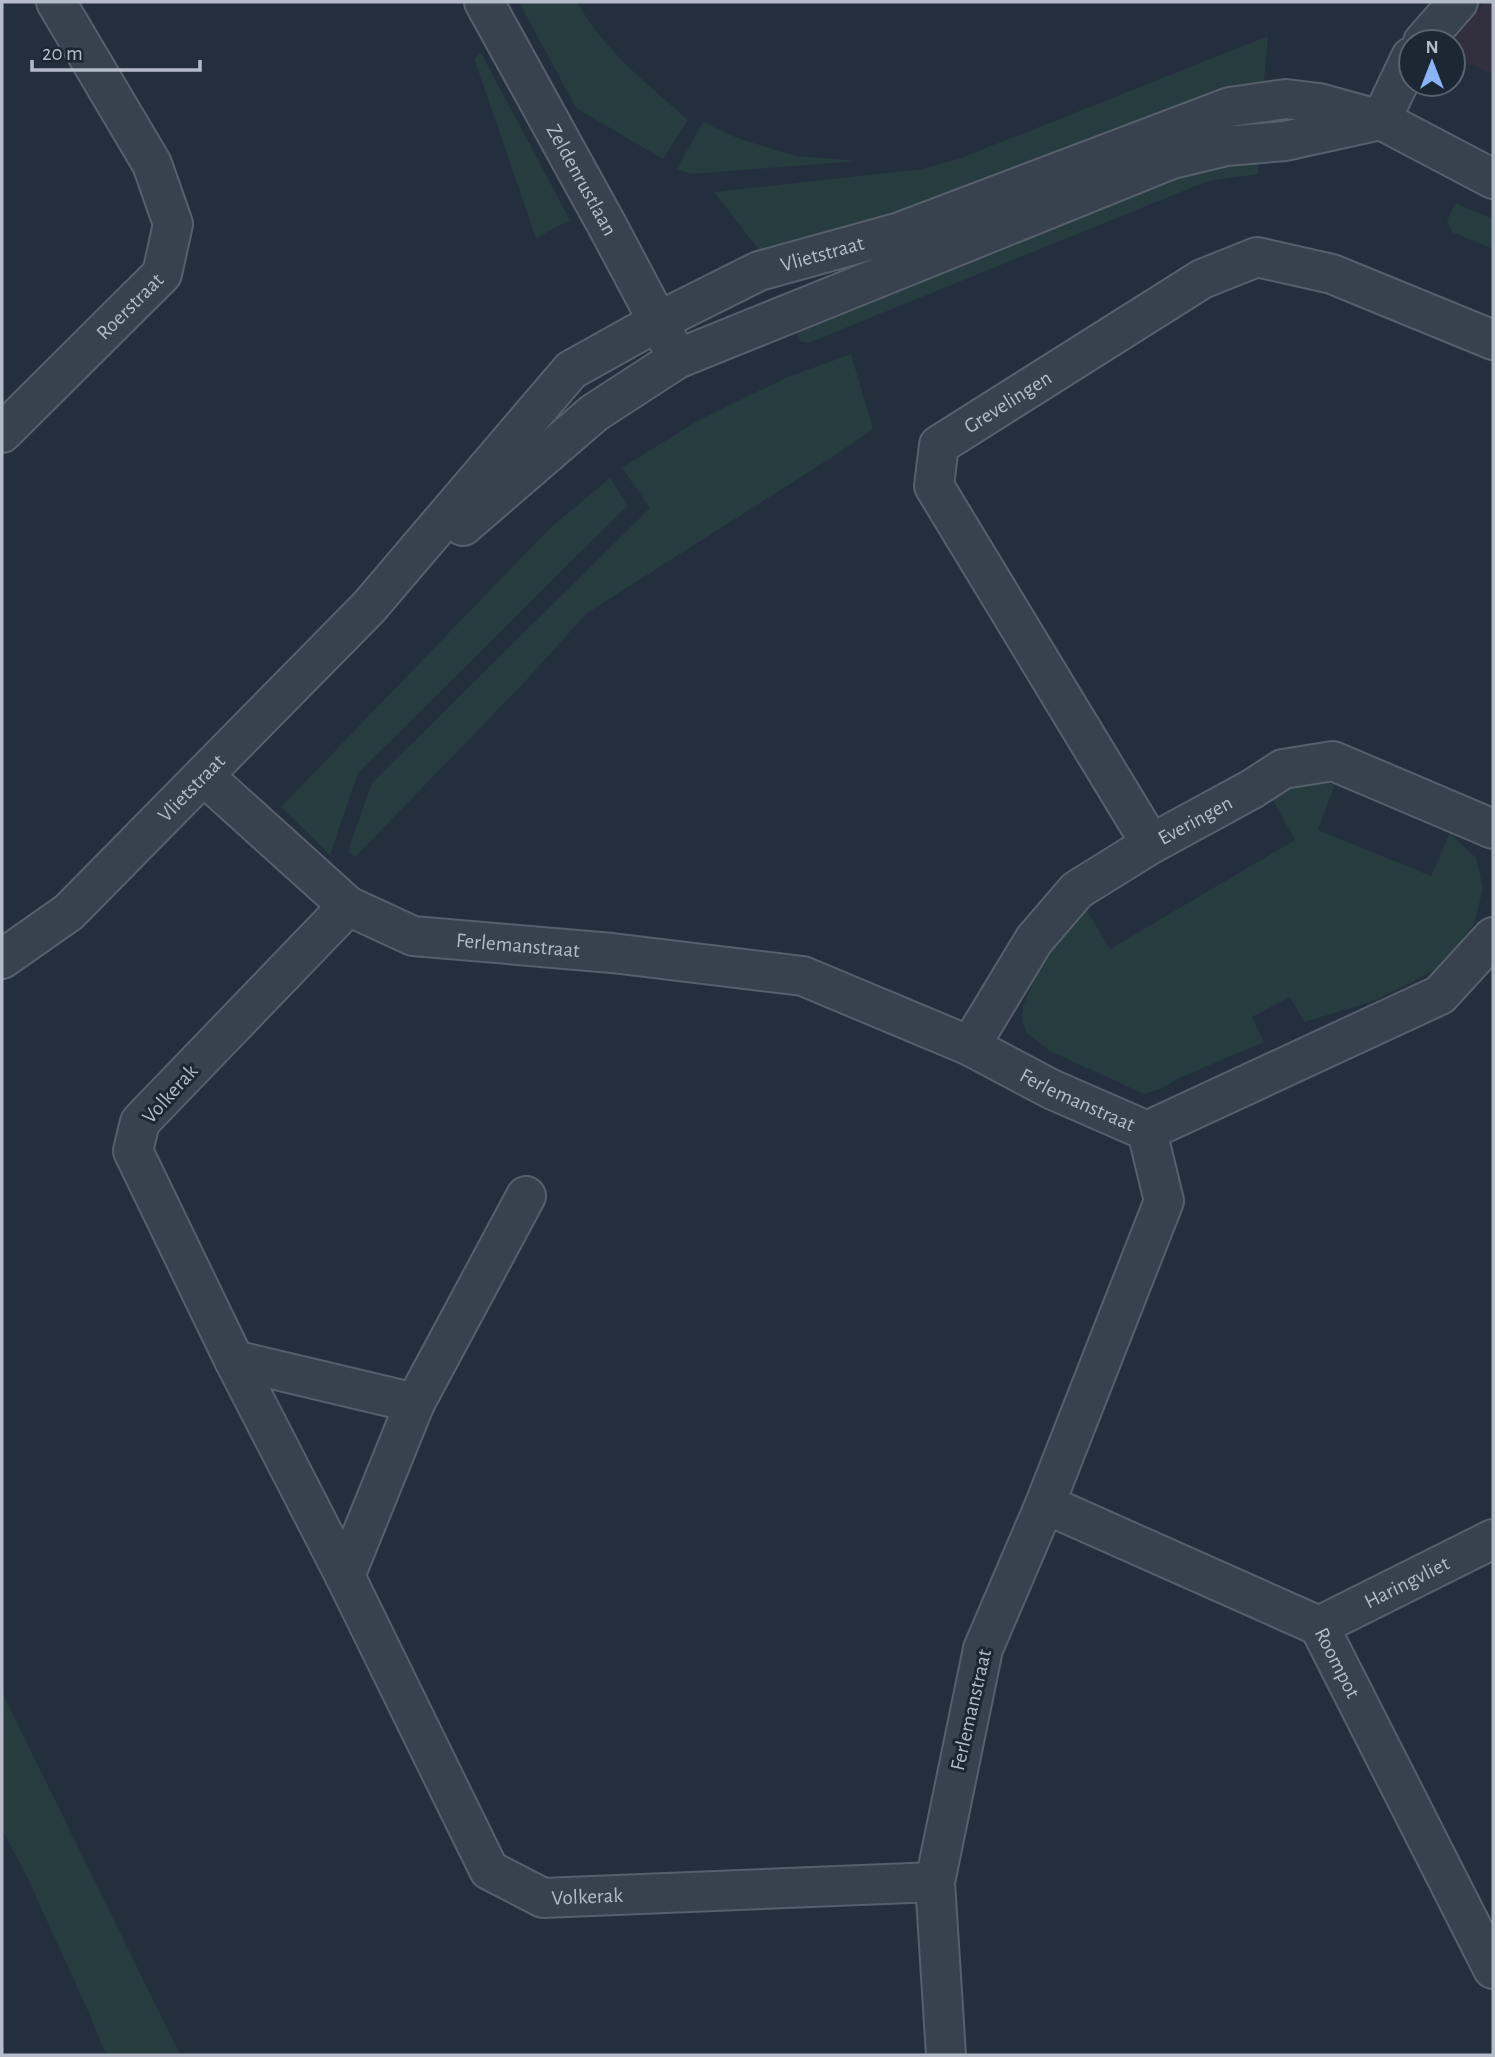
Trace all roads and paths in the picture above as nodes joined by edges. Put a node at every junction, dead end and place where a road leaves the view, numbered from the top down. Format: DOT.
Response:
graph roads {
  1 [pos="56,2"];
  2 [pos="484,2"];
  3 [pos="1458,2"];
  4 [pos="1435,28"];
  5 [pos="1397,86"];
  6 [pos="1381,120"];
  7 [pos="1493,179"];
  8 [pos="657,322"];
  9 [pos="1493,340"];
  10 [pos="677,359"];
  11 [pos="2,433"];
  12 [pos="369,607"];
  13 [pos="205,776"];
  14 [pos="1493,829"];
  15 [pos="1151,844"];
  16 [pos="348,906"];
  17 [pos="1493,937"];
  18 [pos="2,959"];
  19 [pos="970,1046"];
  20 [pos="1147,1131"];
  21 [pos="526,1196"];
  22 [pos="234,1360"];
  23 [pos="415,1402"];
  24 [pos="1045,1504"];
  25 [pos="1493,1539"];
  26 [pos="345,1576"];
  27 [pos="1319,1626"];
  28 [pos="935,1881"];
  29 [pos="1493,1969"];
  30 [pos="946,2055"];
  1 -- 11 [label="street, Roerstraat"];
  2 -- 8 [label="street, Zeldenrustlaan"];
  3 -- 4 [label="street"];
  5 -- 6 [label="street"];
  6 -- 7 [label="street"];
  6 -- 8 [label="street, Vlietstraat"];
  6 -- 10 [label="street, Vlietstraat"];
  8 -- 10 [label="street, Zeldenrustlaan"];
  8 -- 12 [label="street, Vlietstraat"];
  9 -- 15 [label="street, Grevelingen"];
  10 -- 12 [label="street, Vlietstraat"];
  12 -- 13 [label="street, Vlietstraat"];
  13 -- 16 [label="street, Ferlemanstraat"];
  13 -- 18 [label="street, Vlietstraat"];
  14 -- 15 [label="street, Everingen"];
  15 -- 19 [label="street, Everingen"];
  16 -- 19 [label="street, Ferlemanstraat"];
  16 -- 22 [label="street, Volkerak"];
  17 -- 20 [label="street"];
  19 -- 20 [label="street, Ferlemanstraat"];
  20 -- 24 [label="street, Ferlemanstraat"];
  21 -- 23 [label="street"];
  22 -- 23 [label="street"];
  22 -- 26 [label="street, Volkerak"];
  23 -- 26 [label="street"];
  24 -- 27 [label="street, Roompot"];
  24 -- 28 [label="street, Ferlemanstraat"];
  25 -- 27 [label="street, Haringvliet"];
  26 -- 28 [label="street, Volkerak"];
  27 -- 29 [label="street, Roompot"];
  28 -- 30 [label="street, Ferlemanstraat"];
}
